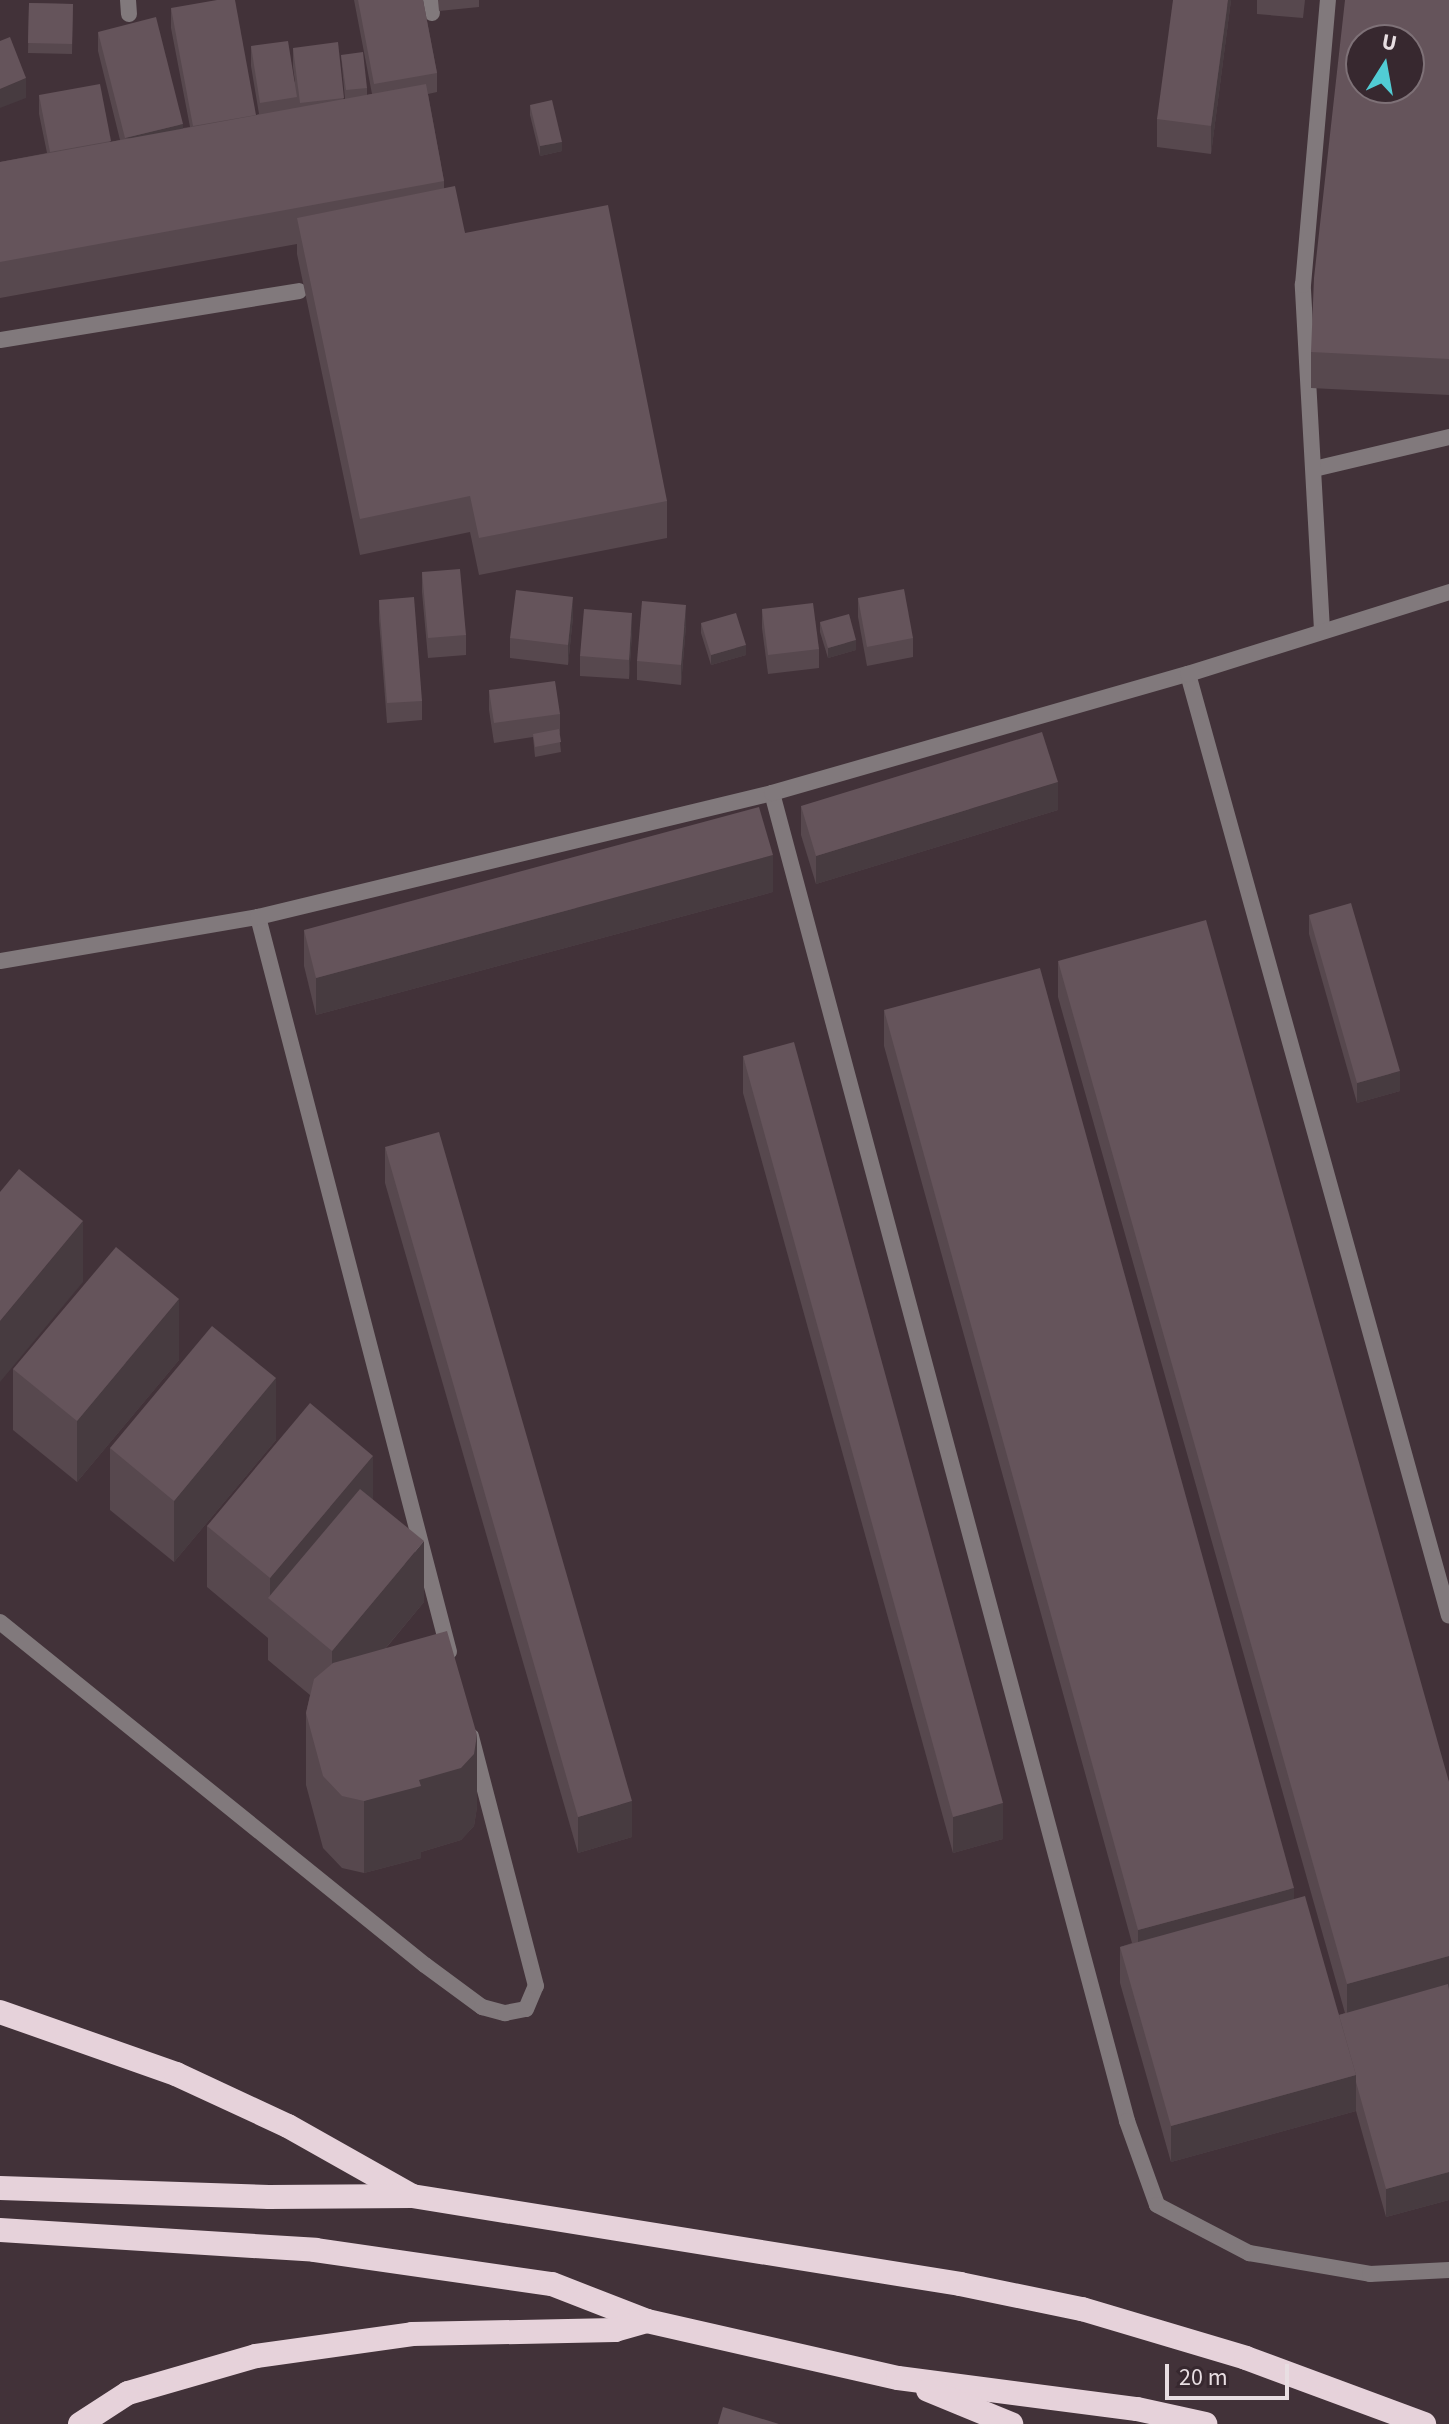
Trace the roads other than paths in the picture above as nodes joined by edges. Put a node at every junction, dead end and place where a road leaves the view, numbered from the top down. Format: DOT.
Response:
graph roads {
  1 [pos="1328,0"];
  2 [pos="299,291"];
  3 [pos="0,340"];
  4 [pos="1449,437"];
  5 [pos="1314,469"];
  6 [pos="1449,592"];
  7 [pos="1322,630"];
  8 [pos="1188,674"];
  9 [pos="772,793"];
  10 [pos="258,917"];
  11 [pos="0,961"];
  12 [pos="1449,1616"];
  13 [pos="0,1622"];
  14 [pos="455,1676"];
  15 [pos="467,1722"];
  16 [pos="0,2012"];
  17 [pos="0,2188"];
  18 [pos="412,2196"];
  19 [pos="0,2230"];
  20 [pos="1449,2270"];
  21 [pos="647,2321"];
  22 [pos="898,2378"];
  23 [pos="80,2424"];
  24 [pos="1011,2424"];
  25 [pos="1205,2424"];
  26 [pos="1424,2424"];
  1 -- 5 [label="lane"];
  2 -- 3 [label="lane"];
  4 -- 5 [label="lane"];
  5 -- 7 [label="lane"];
  6 -- 7 [label="lane"];
  7 -- 8 [label="lane"];
  8 -- 9 [label="lane"];
  8 -- 12 [label="lane"];
  9 -- 10 [label="lane"];
  9 -- 20 [label="lane"];
  10 -- 11 [label="lane"];
  10 -- 14 [label="lane"];
  13 -- 15 [label="lane"];
  16 -- 18 [label="highway"];
  17 -- 18 [label="highway"];
  18 -- 26 [label="highway"];
  19 -- 21 [label="highway"];
  21 -- 22 [label="highway"];
  21 -- 23 [label="highway"];
  22 -- 24 [label="highway"];
  22 -- 25 [label="highway"];
}
